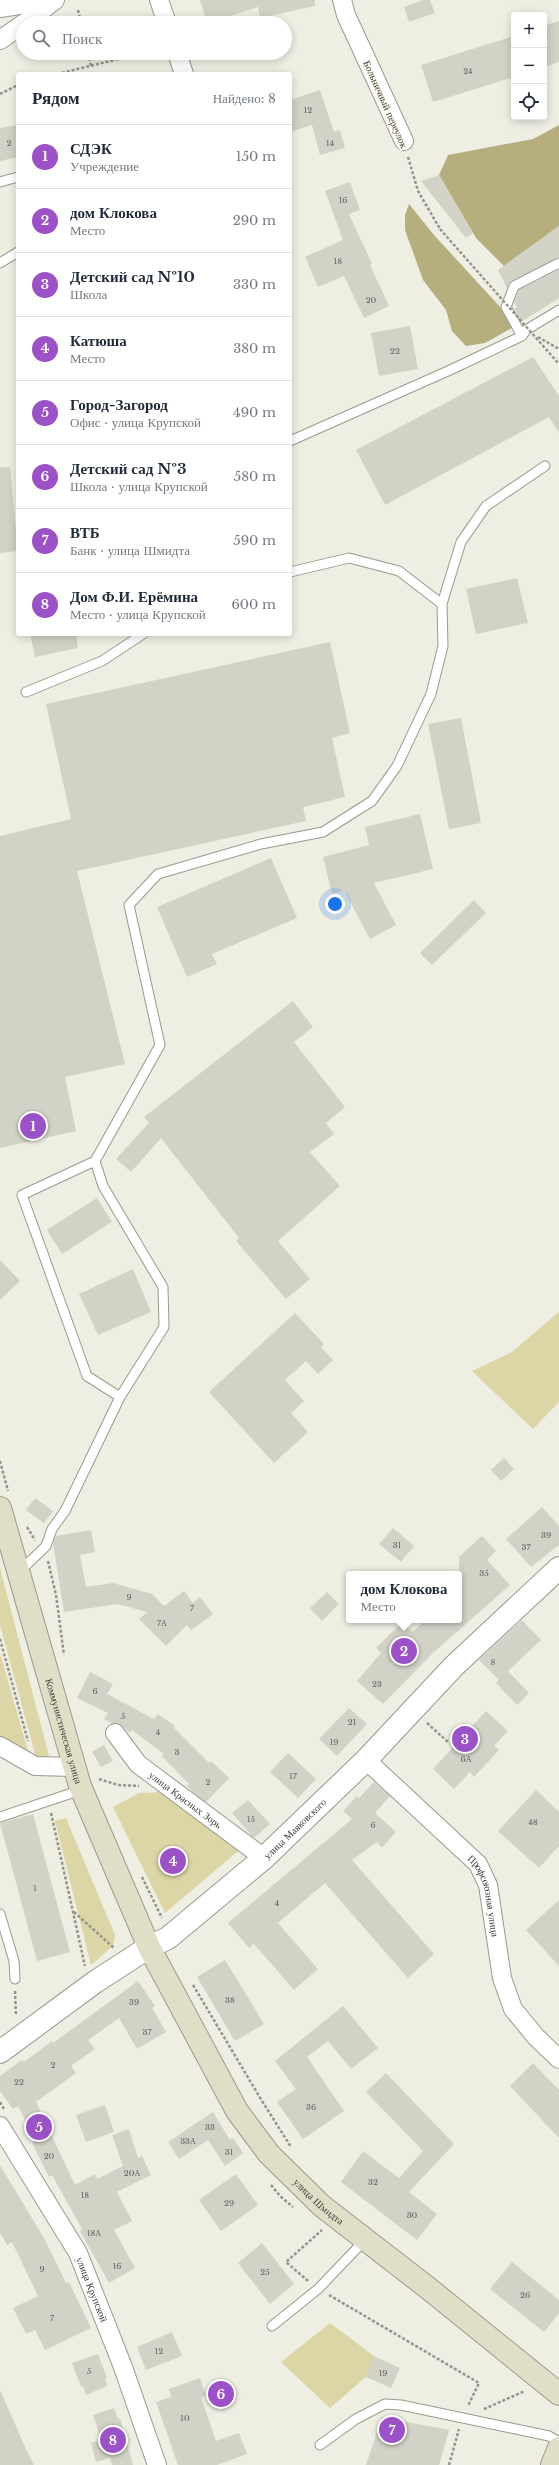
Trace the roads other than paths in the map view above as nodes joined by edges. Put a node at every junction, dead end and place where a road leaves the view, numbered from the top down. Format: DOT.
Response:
graph roads {
  1 [pos="51,0"];
  2 [pos="56,0"];
  3 [pos="159,0"];
  4 [pos="342,0"];
  5 [pos="0,8"];
  6 [pos="35,16"];
  7 [pos="165,16"];
  8 [pos="16,29"];
  9 [pos="0,40"];
  10 [pos="179,60"];
  11 [pos="183,72"];
  12 [pos="404,141"];
  13 [pos="16,178"];
  14 [pos="0,182"];
  15 [pos="16,253"];
  16 [pos="0,263"];
  17 [pos="559,263"];
  18 [pos="559,310"];
  19 [pos="524,333"];
  20 [pos="292,440"];
  21 [pos="545,466"];
  22 [pos="292,572"];
  23 [pos="442,604"];
  24 [pos="141,636"];
  25 [pos="26,692"];
  26 [pos="95,1161"];
  27 [pos="120,1397"];
  28 [pos="5,1503"];
  29 [pos="559,1568"];
  30 [pos="19,1572"];
  31 [pos="115,1733"];
  32 [pos="0,1746"];
  33 [pos="366,1760"];
  34 [pos="74,1767"];
  35 [pos="92,1788"];
  36 [pos="0,1817"];
  37 [pos="264,1858"];
  38 [pos="0,1914"];
  39 [pos="149,1947"];
  40 [pos="15,1979"];
  41 [pos="0,2052"];
  42 [pos="559,2059"];
  43 [pos="0,2126"];
  44 [pos="364,2241"];
  45 [pos="272,2326"];
  46 [pos="559,2394"];
  47 [pos="559,2442"];
  48 [pos="320,2446"];
  49 [pos="559,2448"];
  50 [pos="157,2465"];
  51 [pos="552,2465"];
  1 -- 5 [label="street"];
  2 -- 6 [label="street"];
  3 -- 7 [label="street"];
  4 -- 12 [label="street, Больничный переулок"];
  8 -- 9 [label="street"];
  10 -- 11 [label="street"];
  13 -- 14 [label="lane"];
  15 -- 16 [label="lane"];
  17 -- 19 [label="lane"];
  18 -- 19 [label="lane"];
  19 -- 20 [label="lane"];
  21 -- 23 [label="lane"];
  22 -- 23 [label="lane"];
  23 -- 26 [label="lane"];
  24 -- 25 [label="lane"];
  26 -- 27 [label="lane"];
  26 -- 27 [label="lane"];
  27 -- 30 [label="lane"];
  28 -- 30 [label="main road, Коммунистическая улица"];
  29 -- 33 [label="street, улица Маяковского"];
  30 -- 34 [label="main road, Коммунистическая улица"];
  31 -- 37 [label="street, улица Красных Зорь"];
  32 -- 34 [label="street"];
  33 -- 37 [label="street, улица Маяковского"];
  33 -- 42 [label="street, Профсоюзная улица"];
  34 -- 35 [label="main road, Коммунистическая улица"];
  35 -- 36 [label="lane"];
  35 -- 39 [label="main road, Коммунистическая улица"];
  37 -- 39 [label="street, улица Маяковского"];
  38 -- 40 [label="lane"];
  39 -- 41 [label="street, улица Маяковского"];
  39 -- 44 [label="main road, улица Шмидта"];
  43 -- 50 [label="street, улица Крупской"];
  44 -- 45 [label="lane"];
  44 -- 46 [label="main road, улица Шмидта"];
  47 -- 48 [label="lane"];
  49 -- 51 [label="main road"];
}
